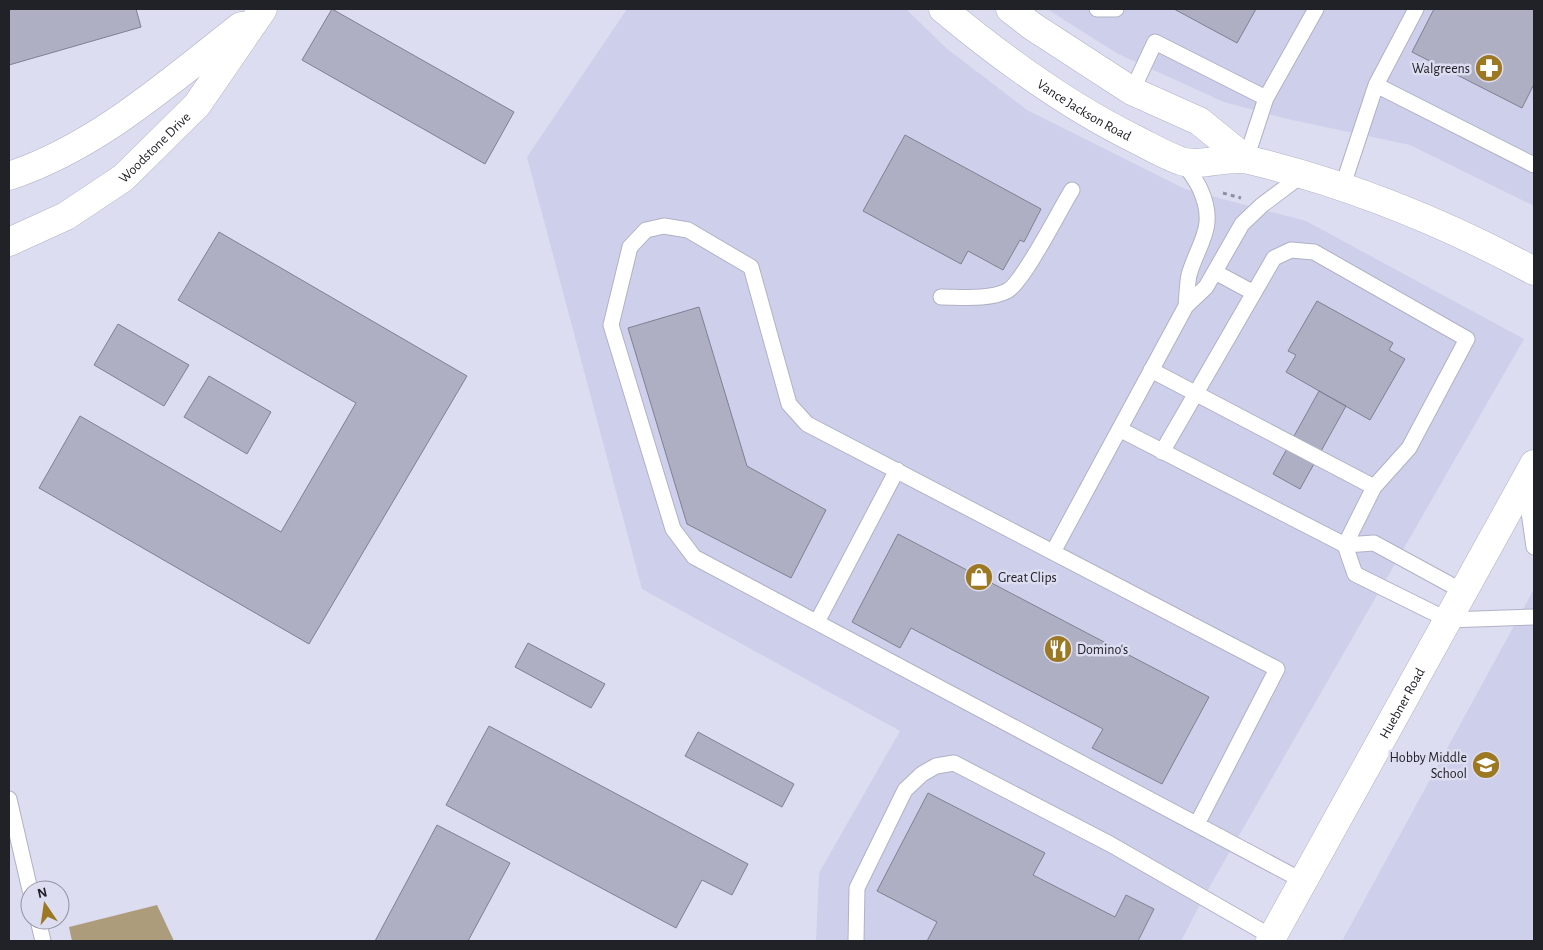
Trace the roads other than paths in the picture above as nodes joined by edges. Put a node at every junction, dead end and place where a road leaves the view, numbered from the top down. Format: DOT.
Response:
graph roads {
  1 [pos="262,9"];
  2 [pos="943,9"];
  3 [pos="1098,9"];
  4 [pos="1116,9"];
  5 [pos="1316,9"];
  6 [pos="1416,9"];
  7 [pos="1018,11"];
  8 [pos="1376,85"];
  9 [pos="1132,90"];
  10 [pos="1266,98"];
  11 [pos="1246,159"];
  12 [pos="1183,162"];
  13 [pos="1534,165"];
  14 [pos="9,176"];
  15 [pos="1302,176"];
  16 [pos="1342,188"];
  17 [pos="1072,190"];
  18 [pos="9,242"];
  19 [pos="1534,271"];
  20 [pos="1215,272"];
  21 [pos="1254,293"];
  22 [pos="941,297"];
  23 [pos="1186,306"];
  24 [pos="1151,370"];
  25 [pos="1196,394"];
  26 [pos="1121,430"];
  27 [pos="1162,452"];
  28 [pos="897,470"];
  29 [pos="1529,473"];
  30 [pos="1374,487"];
  31 [pos="1345,545"];
  32 [pos="1534,547"];
  33 [pos="1053,552"];
  34 [pos="1464,592"];
  35 [pos="1534,617"];
  36 [pos="1448,620"];
  37 [pos="817,622"];
  38 [pos="9,799"];
  39 [pos="1197,824"];
  40 [pos="28,880"];
  41 [pos="1303,881"];
  42 [pos="1271,939"];
  43 [pos="856,941"];
  1 -- 14 [label="main road, Woodstone Drive"];
  1 -- 18 [label="main road, Woodstone Drive"];
  2 -- 12 [label="main road, Vance Jackson Road"];
  3 -- 4 [label="lane"];
  5 -- 10 [label="lane"];
  6 -- 8 [label="lane"];
  7 -- 9 [label="main road, Vance Jackson Road"];
  8 -- 13 [label="lane"];
  8 -- 16 [label="lane"];
  9 -- 10 [label="lane"];
  9 -- 11 [label="main road, Vance Jackson Road"];
  10 -- 11 [label="lane"];
  11 -- 12 [label="main road, Vance Jackson Road"];
  11 -- 15 [label="main road, Vance Jackson Road"];
  12 -- 23 [label="lane"];
  15 -- 16 [label="main road, Vance Jackson Road"];
  15 -- 20 [label="lane"];
  16 -- 19 [label="main road, Vance Jackson Road"];
  17 -- 22 [label="lane"];
  20 -- 21 [label="lane"];
  20 -- 23 [label="lane"];
  21 -- 25 [label="lane"];
  21 -- 30 [label="lane"];
  23 -- 24 [label="lane"];
  24 -- 25 [label="lane"];
  24 -- 26 [label="lane"];
  25 -- 27 [label="lane"];
  25 -- 30 [label="lane"];
  26 -- 27 [label="lane"];
  26 -- 33 [label="lane"];
  27 -- 31 [label="lane"];
  28 -- 33 [label="lane"];
  28 -- 37 [label="lane"];
  28 -- 37 [label="lane"];
  29 -- 32 [label="lane"];
  29 -- 34 [label="main road, Huebner Road"];
  30 -- 31 [label="lane"];
  31 -- 34 [label="lane"];
  31 -- 36 [label="lane"];
  33 -- 39 [label="lane"];
  34 -- 36 [label="main road, Huebner Road"];
  35 -- 36 [label="lane"];
  36 -- 41 [label="main road, Huebner Road"];
  37 -- 39 [label="lane"];
  38 -- 40 [label="lane"];
  39 -- 41 [label="lane"];
  41 -- 42 [label="main road, Huebner Road"];
  42 -- 43 [label="lane"];
}
